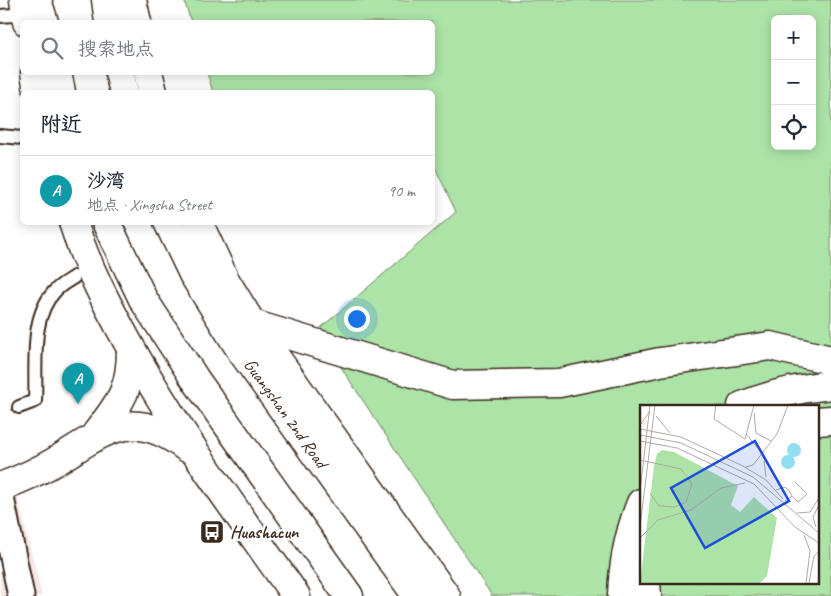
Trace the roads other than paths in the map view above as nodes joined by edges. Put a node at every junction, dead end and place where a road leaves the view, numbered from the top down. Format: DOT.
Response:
graph roads {
  1 [pos="106,0"];
  2 [pos="132,0"];
  3 [pos="109,20"];
  4 [pos="137,20"];
  5 [pos="35,75"];
  6 [pos="58,75"];
  7 [pos="120,75"];
  8 [pos="149,75"];
  9 [pos="38,90"];
  10 [pos="61,90"];
  11 [pos="124,90"];
  12 [pos="152,90"];
  13 [pos="0,136"];
  14 [pos="20,138"];
  15 [pos="74,225"];
  16 [pos="107,225"];
  17 [pos="169,225"];
  18 [pos="199,225"];
  19 [pos="74,277"];
  20 [pos="252,324"];
  21 [pos="132,349"];
  22 [pos="831,360"];
  23 [pos="831,385"];
  24 [pos="744,405"];
  25 [pos="20,407"];
  26 [pos="831,420"];
  27 [pos="818,421"];
  28 [pos="96,434"];
  29 [pos="196,454"];
  30 [pos="0,487"];
  31 [pos="0,493"];
  32 [pos="640,505"];
  33 [pos="20,596"];
  34 [pos="296,596"];
  35 [pos="349,596"];
  36 [pos="417,596"];
  37 [pos="446,596"];
  38 [pos="622,596"];
  1 -- 3 [label="main road"];
  2 -- 4 [label="main road"];
  5 -- 9 [label="main road"];
  6 -- 10 [label="main road"];
  7 -- 11 [label="main road"];
  8 -- 12 [label="main road"];
  13 -- 14 [label="lane"];
  15 -- 21 [label="main road"];
  16 -- 35 [label="main road"];
  17 -- 36 [label="main road, Guangshan 2nd Road"];
  18 -- 20 [label="main road"];
  19 -- 25 [label="lane"];
  20 -- 22 [label="main road"];
  20 -- 37 [label="main road"];
  21 -- 28 [label="main road"];
  21 -- 29 [label="main road"];
  23 -- 24 [label="main road"];
  26 -- 27 [label="main road"];
  28 -- 29 [label="main road"];
  28 -- 30 [label="main road"];
  29 -- 34 [label="main road"];
  31 -- 33 [label="street"];
  32 -- 38 [label="main road"];
}
